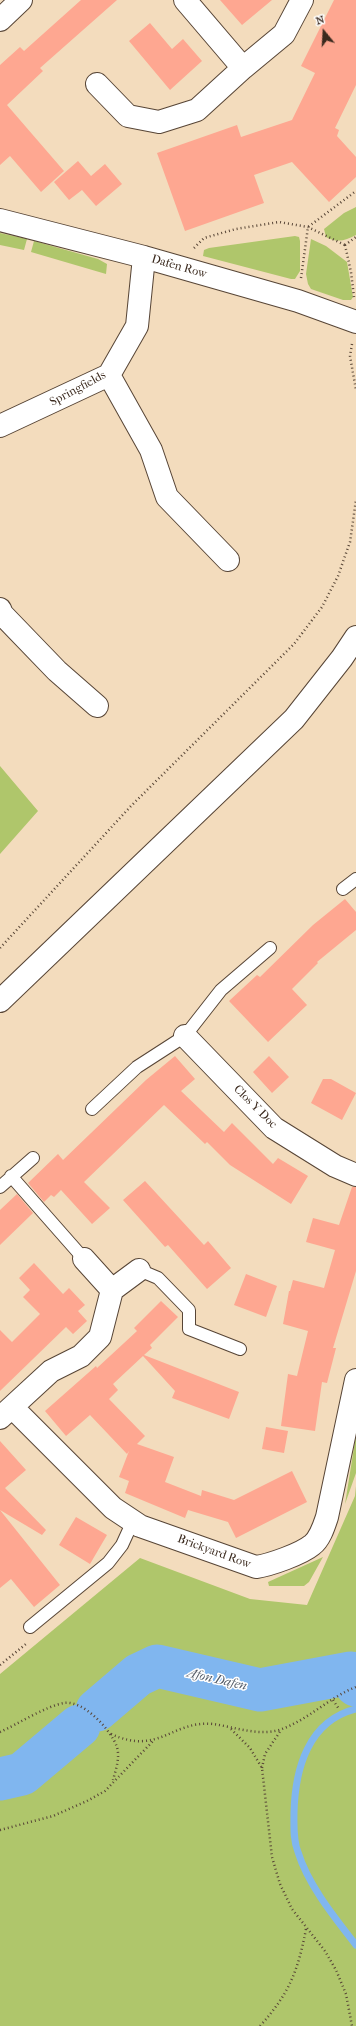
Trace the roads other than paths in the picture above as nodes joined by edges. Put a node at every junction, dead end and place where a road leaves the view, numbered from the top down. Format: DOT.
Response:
graph roads {
  1 [pos="21,0"];
  2 [pos="185,0"];
  3 [pos="302,0"];
  4 [pos="0,20"];
  5 [pos="243,68"];
  6 [pos="98,84"];
  7 [pos="0,220"];
  8 [pos="144,257"];
  9 [pos="355,330"];
  10 [pos="109,375"];
  11 [pos="0,426"];
  12 [pos="228,560"];
  13 [pos="0,609"];
  14 [pos="356,637"];
  15 [pos="97,706"];
  16 [pos="356,879"];
  17 [pos="343,890"];
  18 [pos="270,948"];
  19 [pos="0,1001"];
  20 [pos="185,1036"];
  21 [pos="92,1109"];
  22 [pos="33,1158"];
  23 [pos="356,1175"];
  24 [pos="12,1176"];
  25 [pos="0,1187"];
  26 [pos="84,1259"];
  27 [pos="139,1270"];
  28 [pos="112,1290"];
  29 [pos="240,1349"];
  30 [pos="356,1380"];
  31 [pos="6,1413"];
  32 [pos="133,1521"];
  33 [pos="30,1627"];
  1 -- 4 [label="street"];
  2 -- 5 [label="street"];
  3 -- 5 [label="street"];
  5 -- 6 [label="street"];
  7 -- 8 [label="street, Dafen Row"];
  8 -- 9 [label="street, Dafen Row"];
  8 -- 10 [label="street, Springfields"];
  10 -- 11 [label="street, Springfields"];
  10 -- 12 [label="street"];
  13 -- 15 [label="street"];
  14 -- 19 [label="street"];
  16 -- 17 [label="lane"];
  18 -- 20 [label="lane"];
  20 -- 21 [label="lane"];
  20 -- 23 [label="street, Clos Y Doc"];
  22 -- 24 [label="lane"];
  24 -- 25 [label="lane"];
  24 -- 26 [label="lane"];
  26 -- 28 [label="street"];
  27 -- 28 [label="street"];
  27 -- 29 [label="lane"];
  28 -- 31 [label="street"];
  30 -- 32 [label="street, Brickyard Row"];
  31 -- 32 [label="street, Brickyard Row"];
  32 -- 33 [label="lane"];
}
